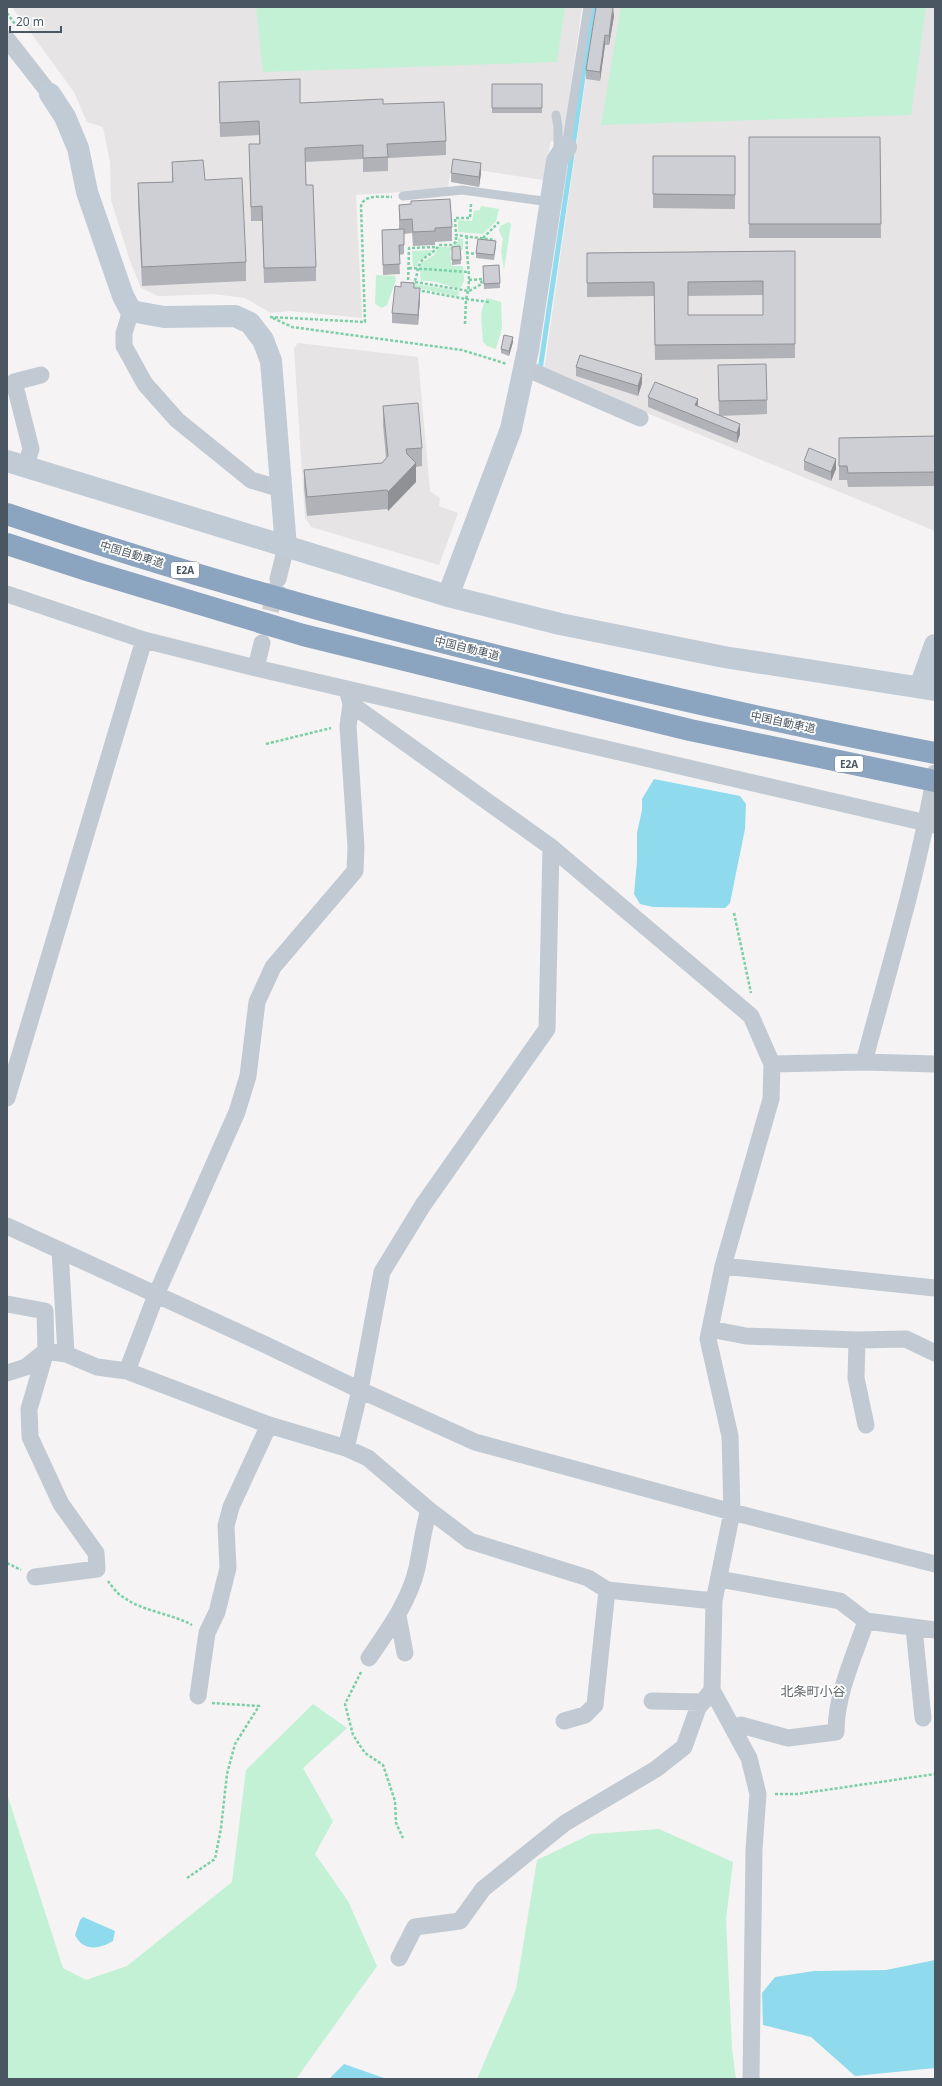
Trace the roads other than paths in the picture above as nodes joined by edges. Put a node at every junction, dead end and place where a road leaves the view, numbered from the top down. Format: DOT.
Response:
graph roads {
  1 [pos="588,7"];
  2 [pos="12,32"];
  3 [pos="50,94"];
  4 [pos="556,114"];
  5 [pos="562,154"];
  6 [pos="403,196"];
  7 [pos="550,202"];
  8 [pos="131,311"];
  9 [pos="525,368"];
  10 [pos="41,375"];
  11 [pos="640,418"];
  12 [pos="16,465"];
  13 [pos="281,489"];
  14 [pos="7,514"];
  15 [pos="7,544"];
  16 [pos="286,547"];
  17 [pos="278,579"];
  18 [pos="7,594"];
  19 [pos="448,596"];
  20 [pos="144,640"];
  21 [pos="262,643"];
  22 [pos="935,645"];
  23 [pos="256,668"];
  24 [pos="927,688"];
  25 [pos="349,696"];
  26 [pos="935,753"];
  27 [pos="935,773"];
  28 [pos="935,781"];
  29 [pos="930,824"];
  30 [pos="551,847"];
  31 [pos="864,1062"];
  32 [pos="772,1064"];
  33 [pos="935,1064"];
  34 [pos="7,1098"];
  35 [pos="7,1226"];
  36 [pos="60,1250"];
  37 [pos="723,1266"];
  38 [pos="935,1288"];
  39 [pos="156,1295"];
  40 [pos="7,1304"];
  41 [pos="710,1329"];
  42 [pos="857,1340"];
  43 [pos="46,1351"];
  44 [pos="935,1353"];
  45 [pos="66,1354"];
  46 [pos="127,1371"];
  47 [pos="7,1373"];
  48 [pos="360,1390"];
  49 [pos="269,1425"];
  50 [pos="866,1425"];
  51 [pos="346,1448"];
  52 [pos="429,1510"];
  53 [pos="732,1512"];
  54 [pos="935,1564"];
  55 [pos="36,1577"];
  56 [pos="719,1579"];
  57 [pos="607,1590"];
  58 [pos="714,1601"];
  59 [pos="398,1616"];
  60 [pos="866,1622"];
  61 [pos="914,1628"];
  62 [pos="935,1630"];
  63 [pos="405,1653"];
  64 [pos="369,1658"];
  65 [pos="198,1696"];
  66 [pos="708,1696"];
  67 [pos="652,1701"];
  68 [pos="923,1718"];
  69 [pos="564,1721"];
  70 [pos="734,1728"];
  71 [pos="399,1958"];
  72 [pos="751,2079"];
  1 -- 5 [label="lane"];
  2 -- 3 [label="street"];
  3 -- 8 [label="street"];
  4 -- 5 [label="lane"];
  5 -- 7 [label="street"];
  6 -- 7 [label="lane"];
  7 -- 9 [label="street"];
  8 -- 13 [label="street"];
  8 -- 13 [label="street"];
  9 -- 11 [label="street"];
  9 -- 19 [label="street"];
  10 -- 12 [label="street"];
  12 -- 16 [label="street"];
  13 -- 16 [label="street"];
  14 -- 26 [label="highway, 中国自動車道 / E2A"];
  15 -- 28 [label="highway, E2A"];
  16 -- 17 [label="street"];
  16 -- 19 [label="street"];
  18 -- 20 [label="street"];
  19 -- 24 [label="street"];
  20 -- 23 [label="street"];
  20 -- 34 [label="street"];
  21 -- 23 [label="street"];
  22 -- 24 [label="street"];
  23 -- 25 [label="street"];
  25 -- 29 [label="street"];
  25 -- 30 [label="street"];
  25 -- 39 [label="street"];
  27 -- 29 [label="street"];
  29 -- 31 [label="street"];
  30 -- 32 [label="street"];
  30 -- 48 [label="street"];
  31 -- 32 [label="street"];
  31 -- 33 [label="street"];
  32 -- 37 [label="street"];
  35 -- 36 [label="street"];
  36 -- 39 [label="street"];
  36 -- 45 [label="street"];
  37 -- 38 [label="street"];
  37 -- 41 [label="street"];
  39 -- 46 [label="street"];
  39 -- 48 [label="street"];
  40 -- 43 [label="street"];
  41 -- 42 [label="street"];
  41 -- 53 [label="street"];
  42 -- 44 [label="street"];
  42 -- 50 [label="street"];
  43 -- 45 [label="street"];
  43 -- 47 [label="street"];
  43 -- 55 [label="street"];
  45 -- 46 [label="street"];
  46 -- 49 [label="street"];
  48 -- 51 [label="street"];
  48 -- 53 [label="street"];
  49 -- 51 [label="street"];
  49 -- 65 [label="street"];
  51 -- 52 [label="street"];
  52 -- 57 [label="street"];
  52 -- 59 [label="street"];
  53 -- 54 [label="street"];
  53 -- 56 [label="street"];
  56 -- 58 [label="street"];
  56 -- 60 [label="street"];
  57 -- 58 [label="street"];
  57 -- 69 [label="street"];
  58 -- 66 [label="street"];
  59 -- 63 [label="street"];
  59 -- 64 [label="street"];
  60 -- 61 [label="street"];
  60 -- 70 [label="street"];
  61 -- 62 [label="street"];
  61 -- 68 [label="street"];
  66 -- 67 [label="street"];
  66 -- 70 [label="street"];
  66 -- 71 [label="street"];
  70 -- 72 [label="street"];
}
